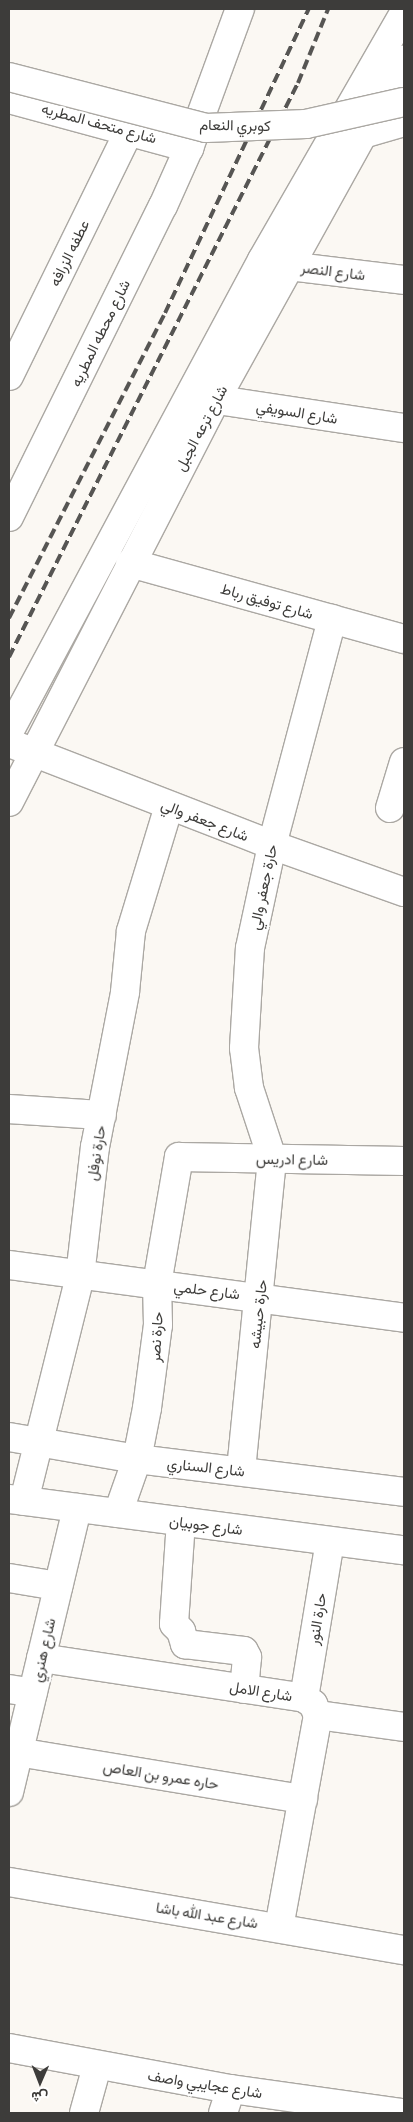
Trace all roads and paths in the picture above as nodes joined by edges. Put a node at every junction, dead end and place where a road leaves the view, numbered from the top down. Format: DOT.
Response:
graph roads {
  1 [pos="240,9"];
  2 [pos="404,13"];
  3 [pos="404,60"];
  4 [pos="9,77"];
  5 [pos="9,99"];
  6 [pos="404,102"];
  7 [pos="404,122"];
  8 [pos="129,130"];
  9 [pos="363,134"];
  10 [pos="189,148"];
  11 [pos="261,262"];
  12 [pos="288,266"];
  13 [pos="404,280"];
  14 [pos="9,376"];
  15 [pos="190,396"];
  16 [pos="216,400"];
  17 [pos="404,428"];
  18 [pos="9,517"];
  19 [pos="130,562"];
  20 [pos="332,619"];
  21 [pos="404,639"];
  22 [pos="9,732"];
  23 [pos="9,742"];
  24 [pos="34,753"];
  25 [pos="404,762"];
  26 [pos="9,802"];
  27 [pos="169,806"];
  28 [pos="390,808"];
  29 [pos="272,845"];
  30 [pos="404,892"];
  31 [pos="9,1109"];
  32 [pos="102,1114"];
  33 [pos="179,1156"];
  34 [pos="272,1158"];
  35 [pos="404,1161"];
  36 [pos="9,1265"];
  37 [pos="80,1276"];
  38 [pos="157,1284"];
  39 [pos="260,1297"];
  40 [pos="404,1318"];
  41 [pos="9,1437"];
  42 [pos="40,1443"];
  43 [pos="137,1459"];
  44 [pos="242,1470"];
  45 [pos="404,1492"];
  46 [pos="16,1500"];
  47 [pos="77,1508"];
  48 [pos="118,1513"];
  49 [pos="181,1522"];
  50 [pos="330,1540"];
  51 [pos="404,1550"];
  52 [pos="9,1578"];
  53 [pos="58,1586"];
  54 [pos="41,1658"];
  55 [pos="244,1689"];
  56 [pos="21,1691"];
  57 [pos="311,1707"];
  58 [pos="404,1727"];
  59 [pos="18,1752"];
  60 [pos="9,1792"];
  61 [pos="303,1799"];
  62 [pos="9,1882"];
  63 [pos="279,1927"];
  64 [pos="404,1950"];
  65 [pos="9,2048"];
  66 [pos="97,2066"];
  67 [pos="227,2101"];
  68 [pos="304,2107"];
  69 [pos="358,2110"];
  70 [pos="84,2113"];
  71 [pos="402,2113"];
  1 -- 10 [label="street, شارع محطه المطريه"];
  2 -- 11 [label="street, شارع ترعه الجبل"];
  3 -- 9 [label="street, شارع ترعه الجبل"];
  4 -- 6 [label="street, كوبري النعام, bridge"];
  5 -- 8 [label="street, شارع متحف المطريه"];
  7 -- 9 [label="street"];
  8 -- 10 [label="street, شارع متحف المطريه"];
  8 -- 14 [label="street, عطفه الزرافه"];
  9 -- 12 [label="street, شارع ترعه الجبل"];
  10 -- 18 [label="street, شارع محطه المطريه"];
  11 -- 12 [label="street, شارع النصر"];
  11 -- 15 [label="street, شارع ترعه الجبل"];
  12 -- 13 [label="street, شارع النصر"];
  12 -- 16 [label="street, شارع ترعه الجبل"];
  15 -- 16 [label="street, شارع السويفي"];
  15 -- 22 [label="street, شارع ترعه الجبل"];
  16 -- 17 [label="street, شارع السويفي"];
  16 -- 19 [label="street, شارع ترعه الجبل"];
  19 -- 20 [label="street, شارع توفيق رباط"];
  19 -- 24 [label="street, شارع ترعه الجبل"];
  20 -- 21 [label="street, شارع توفيق رباط"];
  20 -- 29 [label="street, حارة جعفر والي"];
  23 -- 24 [label="street, شارع جعفر والي"];
  24 -- 26 [label="street, شارع ترعه الجبل"];
  24 -- 27 [label="street, شارع جعفر والي"];
  25 -- 28 [label="street"];
  27 -- 29 [label="street, شارع جعفر والي"];
  27 -- 32 [label="street, حارة نوفل"];
  29 -- 30 [label="street, شارع جعفر والي"];
  29 -- 34 [label="street, حارة جعفر والي"];
  31 -- 32 [label="street"];
  32 -- 37 [label="street, حارة نوفل"];
  33 -- 34 [label="street, شارع ادريس"];
  33 -- 38 [label="street, حارة نصر"];
  34 -- 35 [label="street, شارع ادريس"];
  34 -- 39 [label="street, حارة حبيشه"];
  36 -- 37 [label="street, شارع حلمي"];
  37 -- 38 [label="street, شارع حلمي"];
  37 -- 42 [label="street, حارة نوفل"];
  38 -- 39 [label="street, شارع حلمي"];
  38 -- 43 [label="street, حارة نصر"];
  39 -- 40 [label="street, شارع حلمي"];
  39 -- 44 [label="street, حارة حبيشه"];
  41 -- 42 [label="street, شارع السناري"];
  42 -- 43 [label="street, شارع السناري"];
  42 -- 46 [label="street, حارة نوفل"];
  43 -- 44 [label="street, شارع السناري"];
  43 -- 48 [label="street, حارة نصر"];
  44 -- 45 [label="street, شارع السناري"];
  46 -- 47 [label="street, شارع جوبيان"];
  47 -- 48 [label="street, شارع جوبيان"];
  47 -- 53 [label="street, شارع هنري"];
  48 -- 49 [label="street, شارع جوبيان"];
  49 -- 50 [label="street, شارع جوبيان"];
  49 -- 55 [label="street"];
  50 -- 51 [label="street, شارع جوبيان"];
  50 -- 57 [label="street, حارة النور"];
  52 -- 53 [label="street"];
  53 -- 54 [label="street, شارع هنري"];
  54 -- 55 [label="street, شارع الامل"];
  54 -- 56 [label="street, شارع هنري"];
  55 -- 57 [label="street, شارع الامل"];
  56 -- 59 [label="street, شارع هنري"];
  57 -- 58 [label="street, شارع الامل"];
  57 -- 61 [label="street"];
  59 -- 60 [label="street, شارع هنري"];
  59 -- 61 [label="street, حاره عمرو بن العاص"];
  61 -- 63 [label="street"];
  62 -- 63 [label="street, شارع عبد الله باشا"];
  63 -- 64 [label="street, شارع عبد الله باشا"];
  65 -- 66 [label="street, شارع عجايبي واصف"];
  66 -- 67 [label="street, شارع عجايبي واصف"];
  66 -- 70 [label="street"];
  67 -- 68 [label="street, شارع عجايبي واصف"];
  68 -- 69 [label="street, شارع عجايبي واصف"];
  69 -- 71 [label="street, شارع عجايبي واصف"];
}
